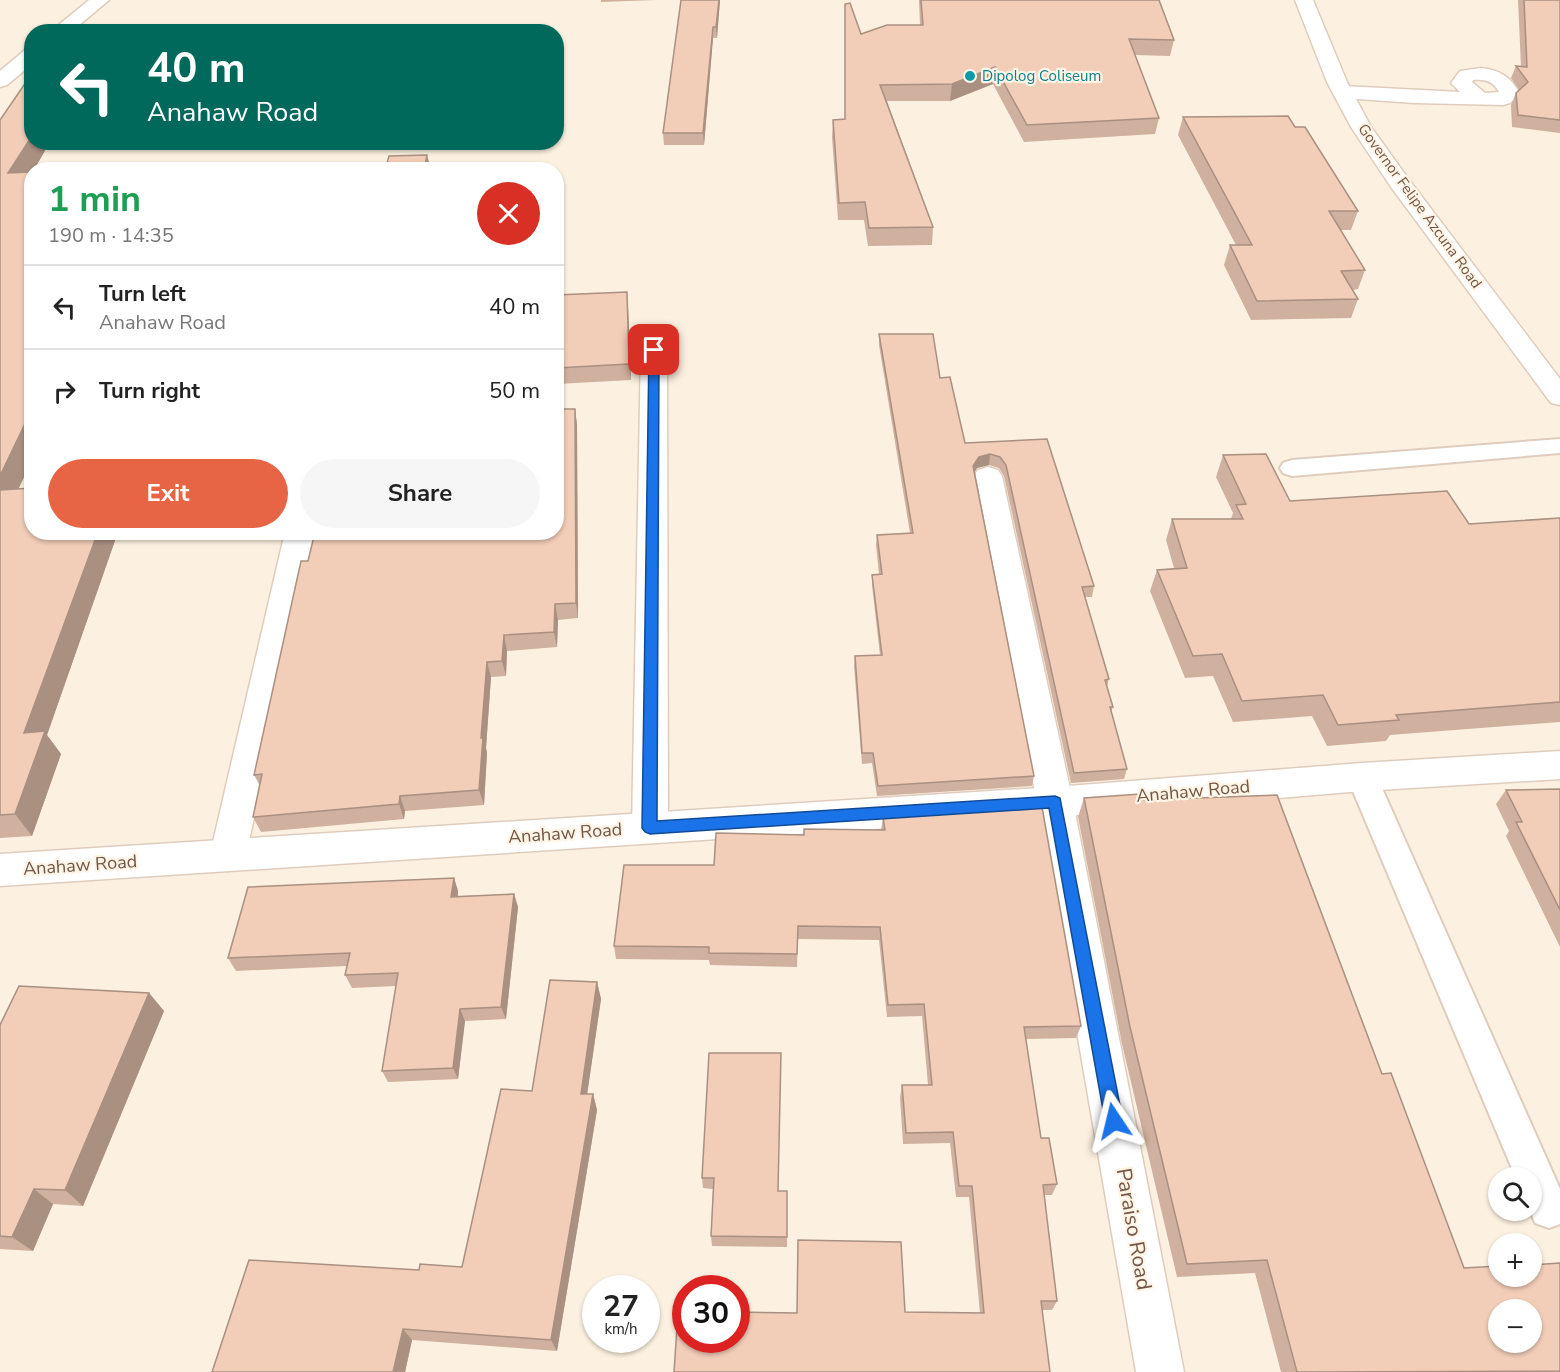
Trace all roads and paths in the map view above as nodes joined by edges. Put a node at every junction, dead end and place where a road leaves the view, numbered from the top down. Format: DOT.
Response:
graph roads {
  1 [pos="100,0"];
  2 [pos="1304,0"];
  3 [pos="70,24"];
  4 [pos="24,61"];
  5 [pos="0,81"];
  6 [pos="1343,92"];
  7 [pos="1478,97"];
  8 [pos="654,350"];
  9 [pos="1560,397"];
  10 [pos="1560,446"];
  11 [pos="1292,468"];
  12 [pos="988,476"];
  13 [pos="298,540"];
  14 [pos="1560,765"];
  15 [pos="1362,777"];
  16 [pos="1055,802"];
  17 [pos="650,828"];
  18 [pos="228,855"];
  19 [pos="0,870"];
  20 [pos="1549,1209"];
  21 [pos="1160,1372"];
  1 -- 3 [label="street"];
  2 -- 6 [label="street, Governor Felipe Azcuna Road"];
  4 -- 5 [label="street"];
  6 -- 7 [label="street"];
  6 -- 9 [label="street, Governor Felipe Azcuna Road"];
  8 -- 17 [label="street"];
  10 -- 11 [label="lane"];
  12 -- 16 [label="street, Paraiso Road"];
  13 -- 18 [label="street"];
  14 -- 15 [label="street, Anahaw Road"];
  15 -- 16 [label="street, Anahaw Road"];
  15 -- 20 [label="lane"];
  16 -- 17 [label="street, Anahaw Road"];
  16 -- 21 [label="street, Paraiso Road"];
  17 -- 18 [label="street, Anahaw Road"];
  18 -- 19 [label="street, Anahaw Road"];
}
